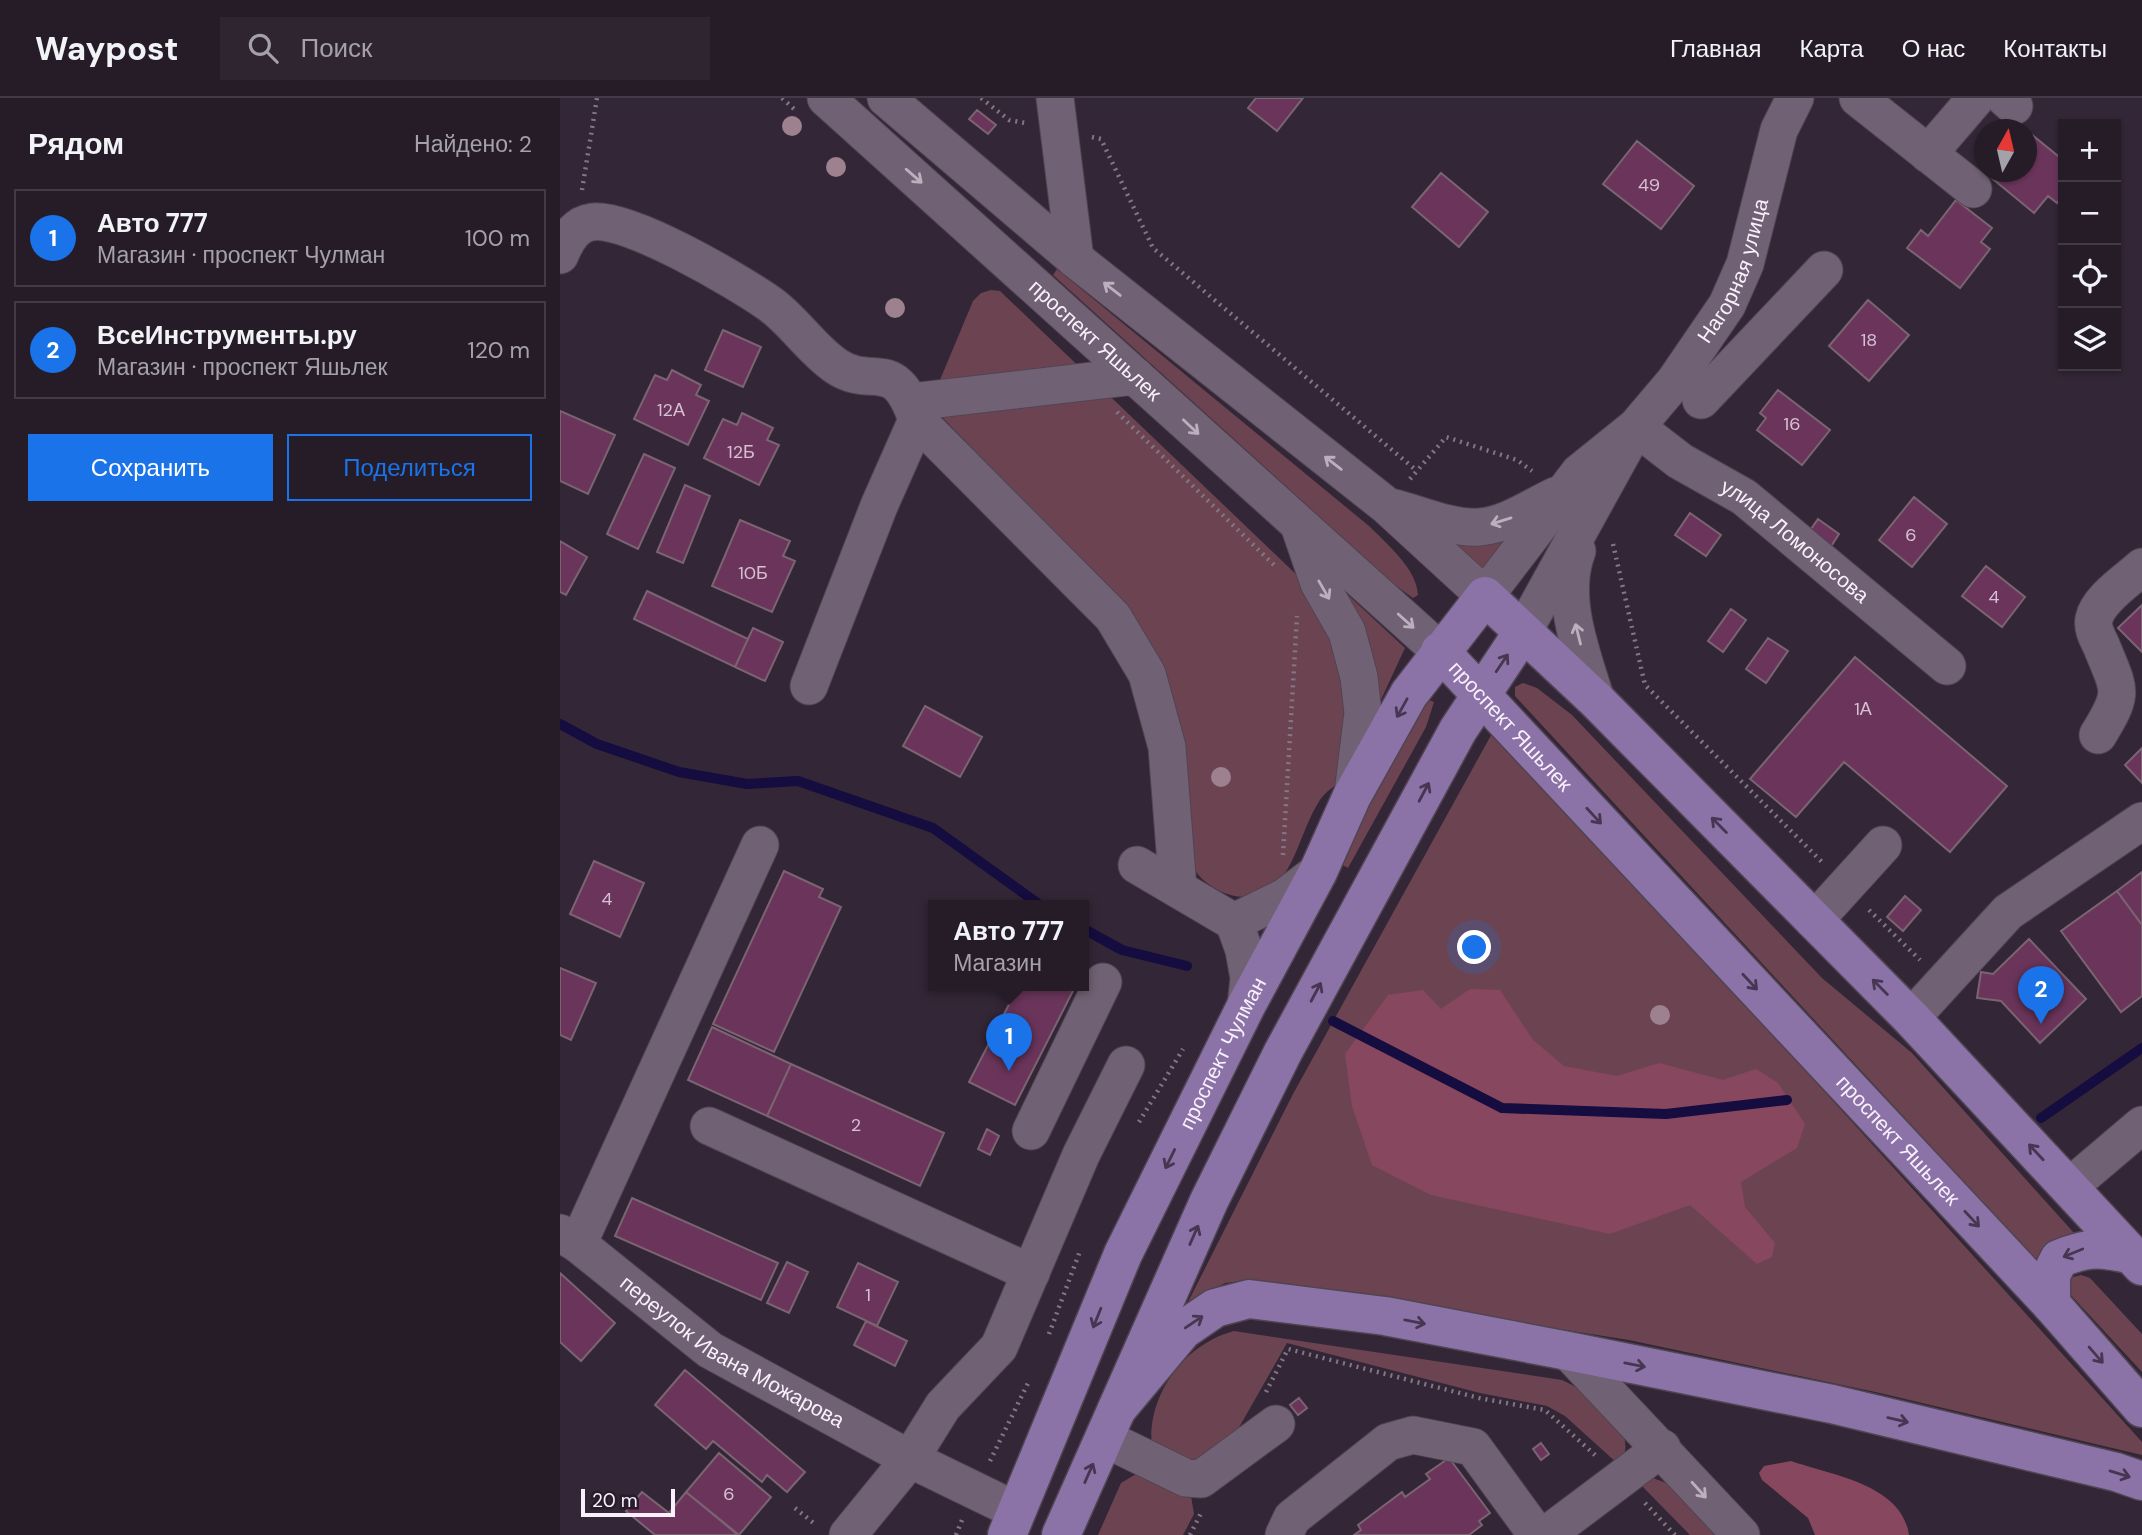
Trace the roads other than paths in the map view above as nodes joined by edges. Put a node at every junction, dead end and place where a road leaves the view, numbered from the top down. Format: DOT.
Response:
graph roads {
  1 [pos="826,98"];
  2 [pos="1795,98"];
  3 [pos="1858,98"];
  4 [pos="1976,98"];
  5 [pos="903,104"];
  6 [pos="1057,114"];
  7 [pos="881,147"];
  8 [pos="1928,154"];
  9 [pos="1973,189"];
  10 [pos="560,255"];
  11 [pos="1075,259"];
  12 [pos="1824,270"];
  13 [pos="1135,376"];
  14 [pos="1700,399"];
  15 [pos="914,411"];
  16 [pos="1636,427"];
  17 [pos="1396,495"];
  18 [pos="1576,505"];
  19 [pos="1299,527"];
  20 [pos="2142,567"];
  21 [pos="1485,596"];
  22 [pos="1523,632"];
  23 [pos="1440,651"];
  24 [pos="1947,666"];
  25 [pos="809,686"];
  26 [pos="1480,694"];
  27 [pos="1596,700"];
  28 [pos="2098,735"];
  29 [pos="1352,796"];
  30 [pos="2142,821"];
  31 [pos="760,845"];
  32 [pos="1883,845"];
  33 [pos="1138,865"];
  34 [pos="1318,872"];
  35 [pos="1178,889"];
  36 [pos="1814,921"];
  37 [pos="1234,922"];
  38 [pos="1103,982"];
  39 [pos="1245,1006"];
  40 [pos="1911,1018"];
  41 [pos="1126,1065"];
  42 [pos="2142,1125"];
  43 [pos="709,1126"];
  44 [pos="1081,1155"];
  45 [pos="2069,1186"];
  46 [pos="569,1239"];
  47 [pos="2137,1261"];
  48 [pos="1031,1273"];
  49 [pos="2051,1304"];
  50 [pos="1568,1351"];
  51 [pos="2142,1408"];
  52 [pos="1269,1411"];
  53 [pos="1110,1424"];
  54 [pos="1662,1448"];
  55 [pos="910,1459"];
  56 [pos="2142,1481"];
  57 [pos="1012,1523"];
  58 [pos="834,1532"];
  59 [pos="1061,1535"];
  60 [pos="1284,1535"];
  61 [pos="1537,1535"];
  62 [pos="1546,1535"];
  63 [pos="1741,1535"];
  1 -- 7 [label="street, проспект Яшьлек"];
  2 -- 14 [label="street, Нагорная улица"];
  3 -- 8 [label="street"];
  4 -- 8 [label="street"];
  5 -- 7 [label="street"];
  5 -- 11 [label="street"];
  6 -- 11 [label="street"];
  7 -- 13 [label="street, проспект Яшьлек, one-way"];
  8 -- 9 [label="street"];
  10 -- 15 [label="street"];
  17 -- 11 [label="street, one-way"];
  12 -- 14 [label="street"];
  13 -- 15 [label="street"];
  13 -- 19 [label="street, проспект Яшьлек, one-way"];
  14 -- 16 [label="street, Нагорная улица"];
  15 -- 25 [label="street"];
  15 -- 35 [label="street"];
  16 -- 18 [label="street, Нагорная улица"];
  16 -- 24 [label="street, улица Ломоносова"];
  18 -- 17 [label="street, one-way"];
  17 -- 21 [label="street"];
  18 -- 21 [label="street"];
  18 -- 22 [label="street"];
  27 -- 18 [label="street, one-way"];
  19 -- 23 [label="street, проспект Яшьлек, one-way"];
  19 -- 29 [label="street, one-way"];
  20 -- 28 [label="street"];
  21 -- 22 [label="main road"];
  21 -- 23 [label="main road, проспект Чулман"];
  26 -- 22 [label="main road, one-way"];
  22 -- 27 [label="main road"];
  23 -- 26 [label="main road, проспект Яшьлек"];
  23 -- 29 [label="main road, проспект Чулман, one-way"];
  26 -- 49 [label="main road, проспект Яшьлек, one-way"];
  53 -- 26 [label="main road, one-way"];
  36 -- 27 [label="main road, one-way"];
  29 -- 34 [label="main road, проспект Чулман"];
  30 -- 40 [label="street"];
  31 -- 46 [label="street"];
  32 -- 36 [label="street"];
  33 -- 35 [label="street"];
  34 -- 37 [label="street"];
  34 -- 39 [label="main road, проспект Чулман"];
  35 -- 37 [label="street"];
  40 -- 36 [label="main road, one-way"];
  37 -- 39 [label="street"];
  38 -- 44 [label="street"];
  39 -- 57 [label="main road, проспект Чулман, one-way"];
  45 -- 40 [label="main road, one-way"];
  41 -- 44 [label="street"];
  42 -- 45 [label="street"];
  43 -- 48 [label="street"];
  44 -- 48 [label="street"];
  45 -- 47 [label="main road"];
  46 -- 55 [label="street, переулок Ивана Можарова"];
  47 -- 49 [label="main road, one-way"];
  48 -- 55 [label="street"];
  49 -- 51 [label="main road, проспект Яшьлек, one-way"];
  53 -- 50 [label="main road, one-way"];
  50 -- 54 [label="street"];
  50 -- 56 [label="main road, one-way"];
  52 -- 53 [label="street"];
  59 -- 53 [label="main road, one-way"];
  54 -- 62 [label="street"];
  54 -- 63 [label="street, one-way"];
  55 -- 57 [label="street, переулок Ивана Можарова"];
  55 -- 58 [label="street"];
  60 -- 61 [label="street"];
}
